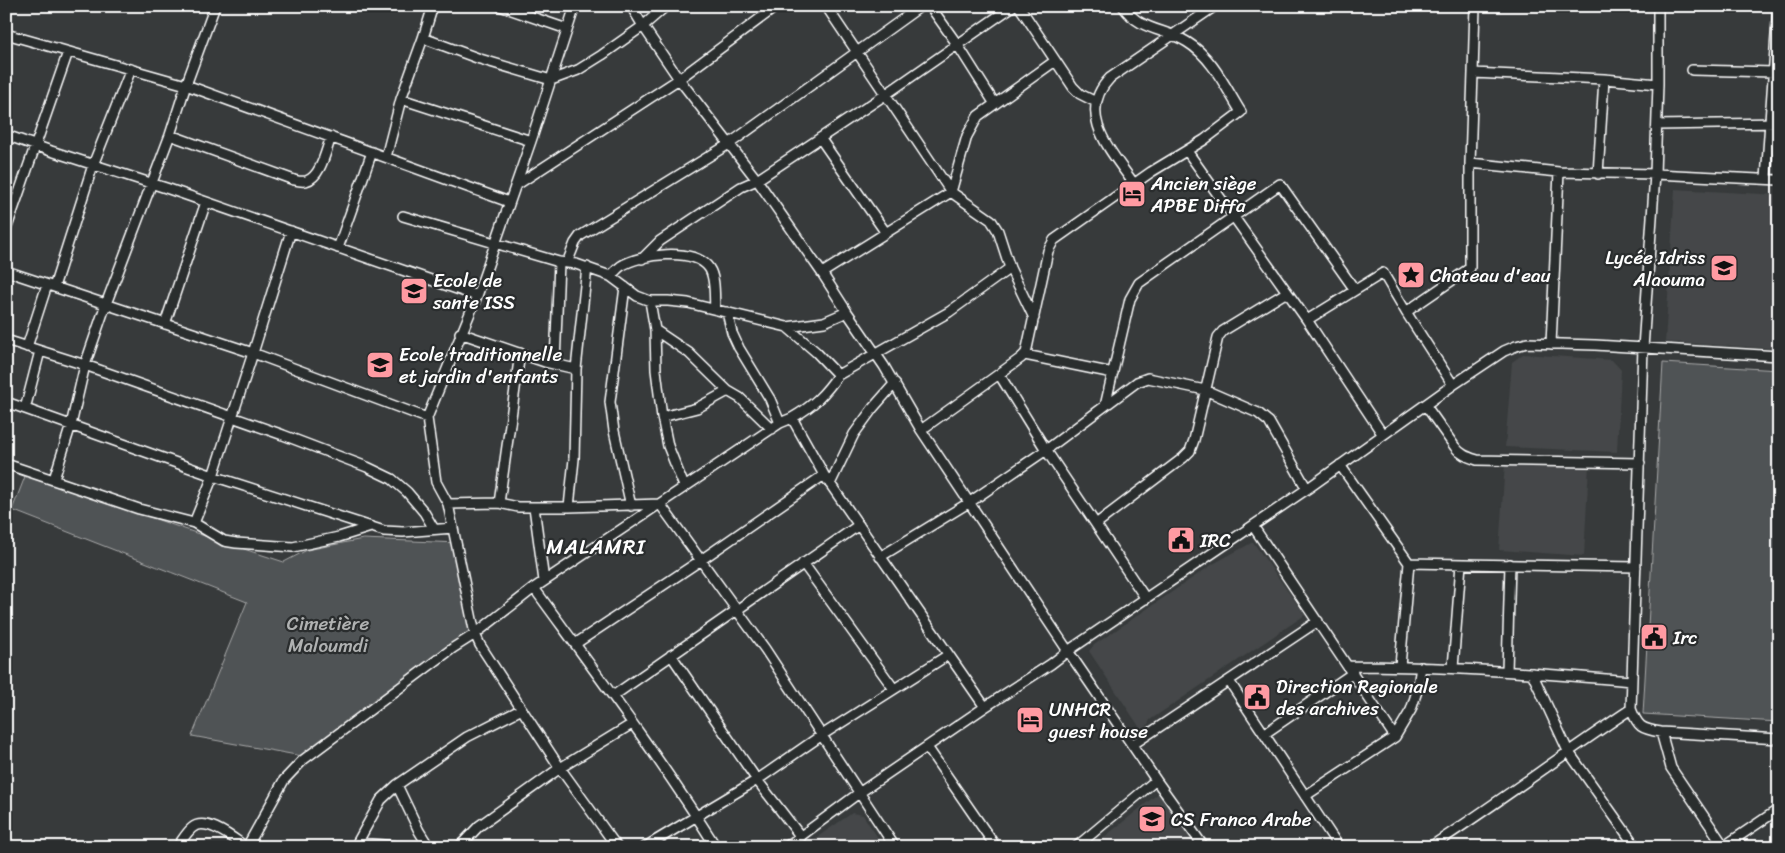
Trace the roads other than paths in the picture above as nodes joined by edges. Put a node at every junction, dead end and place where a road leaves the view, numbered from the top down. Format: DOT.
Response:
graph roads {
  1 [pos="215,6"];
  2 [pos="433,6"];
  3 [pos="500,6"];
  4 [pos="575,6"];
  5 [pos="631,6"];
  6 [pos="666,6"];
  7 [pos="777,6"];
  8 [pos="826,6"];
  9 [pos="921,6"];
  10 [pos="930,6"];
  11 [pos="1013,6"];
  12 [pos="1019,6"];
  13 [pos="1123,6"];
  14 [pos="1215,6"];
  15 [pos="1475,6"];
  16 [pos="1658,6"];
  17 [pos="1778,6"];
  18 [pos="643,26"];
  19 [pos="567,29"];
  20 [pos="6,34"];
  21 [pos="1173,35"];
  22 [pos="423,38"];
  23 [pos="958,44"];
  24 [pos="68,52"];
  25 [pos="858,52"];
  26 [pos="1055,61"];
  27 [pos="1776,61"];
  28 [pos="131,70"];
  29 [pos="1692,70"];
  30 [pos="1774,72"];
  31 [pos="1473,73"];
  32 [pos="679,79"];
  33 [pos="1604,79"];
  34 [pos="551,80"];
  35 [pos="1658,84"];
  36 [pos="186,85"];
  37 [pos="885,95"];
  38 [pos="401,99"];
  39 [pos="1096,102"];
  40 [pos="995,104"];
  41 [pos="1774,123"];
  42 [pos="1657,125"];
  43 [pos="6,135"];
  44 [pos="170,135"];
  45 [pos="331,137"];
  46 [pos="820,138"];
  47 [pos="531,141"];
  48 [pos="36,144"];
  49 [pos="729,144"];
  50 [pos="1187,151"];
  51 [pos="372,152"];
  52 [pos="386,157"];
  53 [pos="1470,162"];
  54 [pos="94,165"];
  55 [pos="1559,172"];
  56 [pos="1598,174"];
  57 [pos="1655,174"];
  58 [pos="1766,179"];
  59 [pos="757,180"];
  60 [pos="1779,180"];
  61 [pos="152,184"];
  62 [pos="1134,184"];
  63 [pos="515,186"];
  64 [pos="951,192"];
  65 [pos="206,202"];
  66 [pos="509,202"];
  67 [pos="403,216"];
  68 [pos="1233,216"];
  69 [pos="6,230"];
  70 [pos="291,232"];
  71 [pos="886,234"];
  72 [pos="495,244"];
  73 [pos="338,248"];
  74 [pos="642,259"];
  75 [pos="563,262"];
  76 [pos="587,267"];
  77 [pos="1010,268"];
  78 [pos="6,271"];
  79 [pos="822,272"];
  80 [pos="610,276"];
  81 [pos="50,286"];
  82 [pos="625,287"];
  83 [pos="1355,290"];
  84 [pos="1287,292"];
  85 [pos="477,296"];
  86 [pos="650,301"];
  87 [pos="106,304"];
  88 [pos="715,309"];
  89 [pos="727,312"];
  90 [pos="846,312"];
  91 [pos="1406,312"];
  92 [pos="1034,318"];
  93 [pos="1307,320"];
  94 [pos="166,324"];
  95 [pos="787,327"];
  96 [pos="656,330"];
  97 [pos="460,333"];
  98 [pos="6,340"];
  99 [pos="1551,344"];
  100 [pos="28,347"];
  101 [pos="1643,348"];
  102 [pos="40,351"];
  103 [pos="875,352"];
  104 [pos="253,353"];
  105 [pos="520,353"];
  106 [pos="1025,355"];
  107 [pos="1779,356"];
  108 [pos="555,364"];
  109 [pos="85,365"];
  110 [pos="576,369"];
  111 [pos="1113,373"];
  112 [pos="838,374"];
  113 [pos="999,374"];
  114 [pos="895,384"];
  115 [pos="1453,385"];
  116 [pos="1205,390"];
  117 [pos="728,391"];
  118 [pos="6,402"];
  119 [pos="1105,406"];
  120 [pos="1426,406"];
  121 [pos="25,409"];
  122 [pos="231,417"];
  123 [pos="662,417"];
  124 [pos="427,418"];
  125 [pos="792,418"];
  126 [pos="780,423"];
  127 [pos="71,425"];
  128 [pos="772,429"];
  129 [pos="921,430"];
  130 [pos="1383,435"];
  131 [pos="1046,450"];
  132 [pos="1640,463"];
  133 [pos="6,464"];
  134 [pos="1340,465"];
  135 [pos="824,474"];
  136 [pos="213,476"];
  137 [pos="54,479"];
  138 [pos="830,484"];
  139 [pos="684,486"];
  140 [pos="1308,489"];
  141 [pos="970,502"];
  142 [pos="499,503"];
  143 [pos="448,504"];
  144 [pos="660,504"];
  145 [pos="631,506"];
  146 [pos="534,507"];
  147 [pos="570,507"];
  148 [pos="194,522"];
  149 [pos="1096,524"];
  150 [pos="859,525"];
  151 [pos="1253,526"];
  152 [pos="371,527"];
  153 [pos="453,528"];
  154 [pos="434,529"];
  155 [pos="880,557"];
  156 [pos="701,560"];
  157 [pos="803,563"];
  158 [pos="1409,563"];
  159 [pos="1461,564"];
  160 [pos="1510,564"];
  161 [pos="1636,567"];
  162 [pos="544,581"];
  163 [pos="534,588"];
  164 [pos="1146,599"];
  165 [pos="736,609"];
  166 [pos="1318,620"];
  167 [pos="475,634"];
  168 [pos="575,644"];
  169 [pos="1068,651"];
  170 [pos="671,655"];
  171 [pos="948,655"];
  172 [pos="1400,666"];
  173 [pos="1421,667"];
  174 [pos="1453,668"];
  175 [pos="1350,669"];
  176 [pos="1507,671"];
  177 [pos="1532,672"];
  178 [pos="1229,681"];
  179 [pos="1631,681"];
  180 [pos="894,689"];
  181 [pos="613,696"];
  182 [pos="985,707"];
  183 [pos="522,709"];
  184 [pos="1631,709"];
  185 [pos="632,724"];
  186 [pos="1661,732"];
  187 [pos="1264,734"];
  188 [pos="822,735"];
  189 [pos="1395,737"];
  190 [pos="1779,739"];
  191 [pos="1132,745"];
  192 [pos="927,747"];
  193 [pos="1568,751"];
  194 [pos="560,768"];
  195 [pos="757,780"];
  196 [pos="1156,780"];
  197 [pos="396,785"];
  198 [pos="859,793"];
  199 [pos="1306,796"];
  200 [pos="1779,809"];
  201 [pos="696,815"];
  202 [pos="801,837"];
  203 [pos="1736,838"];
  204 [pos="357,845"];
  205 [pos="248,846"];
  206 [pos="1723,846"];
  207 [pos="177,847"];
  208 [pos="410,847"];
  209 [pos="429,847"];
  210 [pos="459,847"];
  211 [pos="617,847"];
  212 [pos="645,847"];
  213 [pos="716,847"];
  214 [pos="786,847"];
  215 [pos="895,847"];
  216 [pos="996,847"];
  217 [pos="1076,847"];
  218 [pos="1204,847"];
  219 [pos="1339,847"];
  220 [pos="1430,847"];
  221 [pos="1636,847"];
  222 [pos="1742,847"];
  1 -- 36 [label="street"];
  2 -- 22 [label="street"];
  3 -- 19 [label="street"];
  4 -- 19 [label="street"];
  5 -- 18 [label="street"];
  6 -- 18 [label="street"];
  7 -- 32 [label="street"];
  8 -- 25 [label="street"];
  9 -- 25 [label="street"];
  10 -- 23 [label="street"];
  11 -- 23 [label="street"];
  12 -- 26 [label="street"];
  13 -- 21 [label="street"];
  14 -- 21 [label="street"];
  15 -- 31 [label="street"];
  16 -- 35 [label="street"];
  17 -- 27 [label="street"];
  18 -- 32 [label="street"];
  18 -- 34 [label="street"];
  19 -- 34 [label="street"];
  20 -- 24 [label="street"];
  21 -- 39 [label="street"];
  21 -- 50 [label="street"];
  22 -- 34 [label="street"];
  22 -- 38 [label="street"];
  23 -- 37 [label="street"];
  23 -- 40 [label="street"];
  24 -- 28 [label="street"];
  24 -- 48 [label="street"];
  25 -- 37 [label="street"];
  25 -- 49 [label="street"];
  26 -- 39 [label="street"];
  26 -- 40 [label="street"];
  27 -- 30 [label="street"];
  28 -- 36 [label="street"];
  28 -- 54 [label="street"];
  29 -- 30 [label="street"];
  30 -- 41 [label="street"];
  31 -- 33 [label="street"];
  31 -- 53 [label="street"];
  32 -- 49 [label="street"];
  32 -- 63 [label="street"];
  33 -- 35 [label="street"];
  33 -- 56 [label="street"];
  34 -- 47 [label="street"];
  35 -- 42 [label="street"];
  36 -- 44 [label="street"];
  36 -- 45 [label="street"];
  37 -- 46 [label="street"];
  37 -- 64 [label="street"];
  38 -- 47 [label="street"];
  38 -- 52 [label="street"];
  39 -- 62 [label="street"];
  40 -- 64 [label="street"];
  41 -- 42 [label="street"];
  41 -- 58 [label="street"];
  42 -- 57 [label="street"];
  43 -- 48 [label="street"];
  44 -- 45 [label="street"];
  44 -- 61 [label="street"];
  45 -- 51 [label="street"];
  46 -- 59 [label="street"];
  46 -- 71 [label="street"];
  47 -- 63 [label="street"];
  48 -- 54 [label="street"];
  48 -- 69 [label="street"];
  49 -- 59 [label="street"];
  49 -- 75 [label="street"];
  50 -- 62 [label="street"];
  50 -- 68 [label="street"];
  51 -- 52 [label="street"];
  51 -- 73 [label="street"];
  52 -- 66 [label="street"];
  53 -- 55 [label="street"];
  53 -- 91 [label="street"];
  54 -- 61 [label="street"];
  54 -- 81 [label="street"];
  55 -- 56 [label="street"];
  55 -- 99 [label="street"];
  56 -- 57 [label="street"];
  57 -- 58 [label="street"];
  57 -- 101 [label="street"];
  58 -- 60 [label="street"];
  59 -- 74 [label="street"];
  59 -- 79 [label="street"];
  61 -- 65 [label="street"];
  61 -- 87 [label="street"];
  62 -- 92 [label="street"];
  63 -- 66 [label="street"];
  64 -- 71 [label="street"];
  64 -- 77 [label="street"];
  65 -- 70 [label="street"];
  65 -- 94 [label="street"];
  66 -- 72 [label="street"];
  67 -- 72 [label="street"];
  68 -- 83 [label="street"];
  68 -- 84 [label="street"];
  68 -- 111 [label="street"];
  70 -- 73 [label="street"];
  70 -- 104 [label="street"];
  71 -- 79 [label="street"];
  72 -- 75 [label="street"];
  72 -- 85 [label="street"];
  73 -- 85 [label="street"];
  74 -- 80 [label="street"];
  74 -- 88 [label="street"];
  75 -- 76 [label="street"];
  75 -- 108 [label="street"];
  76 -- 80 [label="street"];
  76 -- 110 [label="street"];
  77 -- 92 [label="street"];
  77 -- 103 [label="street"];
  78 -- 81 [label="street"];
  79 -- 90 [label="street"];
  80 -- 82 [label="street"];
  81 -- 87 [label="street"];
  81 -- 100 [label="street"];
  82 -- 86 [label="street"];
  82 -- 145 [label="street"];
  83 -- 91 [label="street"];
  83 -- 93 [label="street"];
  84 -- 93 [label="street"];
  84 -- 116 [label="street"];
  85 -- 97 [label="street"];
  86 -- 88 [label="street"];
  86 -- 96 [label="street"];
  87 -- 94 [label="street"];
  87 -- 109 [label="street"];
  88 -- 89 [label="street"];
  89 -- 95 [label="street"];
  89 -- 126 [label="street"];
  90 -- 95 [label="street"];
  90 -- 103 [label="street"];
  91 -- 115 [label="street"];
  92 -- 106 [label="street"];
  93 -- 130 [label="street"];
  94 -- 104 [label="street"];
  95 -- 112 [label="street"];
  96 -- 117 [label="street"];
  96 -- 123 [label="street"];
  97 -- 105 [label="street"];
  97 -- 124 [label="street"];
  98 -- 100 [label="street"];
  99 -- 101 [label="street"];
  99 -- 115 [label="street"];
  100 -- 102 [label="street"];
  101 -- 107 [label="street"];
  101 -- 132 [label="street"];
  102 -- 109 [label="street"];
  102 -- 121 [label="street"];
  103 -- 112 [label="street"];
  103 -- 114 [label="street"];
  104 -- 122 [label="street"];
  104 -- 124 [label="street"];
  105 -- 108 [label="street"];
  105 -- 142 [label="street"];
  106 -- 111 [label="street"];
  106 -- 113 [label="street"];
  108 -- 110 [label="street"];
  109 -- 122 [label="street"];
  109 -- 127 [label="street"];
  110 -- 147 [label="street"];
  111 -- 119 [label="street"];
  112 -- 125 [label="street"];
  113 -- 129 [label="street"];
  113 -- 131 [label="street"];
  114 -- 129 [label="street"];
  114 -- 138 [label="street"];
  115 -- 120 [label="street"];
  116 -- 119 [label="street"];
  116 -- 140 [label="street"];
  116 -- 149 [label="street"];
  117 -- 123 [label="street"];
  117 -- 128 [label="street"];
  118 -- 121 [label="street"];
  119 -- 131 [label="street"];
  120 -- 130 [label="street"];
  120 -- 132 [label="street"];
  121 -- 127 [label="street"];
  122 -- 136 [label="street"];
  122 -- 154 [label="street"];
  123 -- 139 [label="street"];
  124 -- 143 [label="street"];
  125 -- 126 [label="street"];
  125 -- 135 [label="street"];
  126 -- 128 [label="street"];
  127 -- 136 [label="street"];
  127 -- 137 [label="street"];
  128 -- 139 [label="street"];
  129 -- 141 [label="street"];
  130 -- 134 [label="street"];
  131 -- 141 [label="street"];
  131 -- 149 [label="street"];
  132 -- 161 [label="street"];
  133 -- 137 [label="street"];
  134 -- 140 [label="street"];
  134 -- 158 [label="street"];
  135 -- 138 [label="street"];
  135 -- 156 [label="street"];
  136 -- 148 [label="street"];
  136 -- 152 [label="street"];
  137 -- 148 [label="street"];
  138 -- 150 [label="street"];
  139 -- 144 [label="street"];
  140 -- 151 [label="street"];
  141 -- 155 [label="street"];
  141 -- 169 [label="street"];
  142 -- 143 [label="street"];
  142 -- 146 [label="street"];
  143 -- 153 [label="street"];
  144 -- 145 [label="street"];
  144 -- 156 [label="street"];
  144 -- 162 [label="street"];
  145 -- 147 [label="street"];
  146 -- 147 [label="street"];
  146 -- 162 [label="street"];
  148 -- 152 [label="street"];
  149 -- 164 [label="street"];
  150 -- 155 [label="street"];
  150 -- 157 [label="street"];
  151 -- 164 [label="street"];
  151 -- 166 [label="street"];
  152 -- 154 [label="street"];
  153 -- 154 [label="street"];
  153 -- 167 [label="street"];
  155 -- 171 [label="street"];
  156 -- 165 [label="street"];
  156 -- 168 [label="street"];
  157 -- 165 [label="street"];
  157 -- 180 [label="street"];
  158 -- 159 [label="street"];
  158 -- 172 [label="street"];
  159 -- 160 [label="street"];
  159 -- 174 [label="street"];
  160 -- 161 [label="street"];
  160 -- 176 [label="street"];
  161 -- 179 [label="street"];
  162 -- 163 [label="street"];
  163 -- 167 [label="street"];
  163 -- 168 [label="street"];
  164 -- 169 [label="street"];
  165 -- 170 [label="street"];
  165 -- 188 [label="street"];
  166 -- 175 [label="street"];
  166 -- 178 [label="street"];
  167 -- 183 [label="street"];
  167 -- 205 [label="street"];
  168 -- 181 [label="street"];
  169 -- 182 [label="street"];
  169 -- 191 [label="street"];
  170 -- 181 [label="street"];
  170 -- 195 [label="street"];
  171 -- 180 [label="street"];
  171 -- 182 [label="street"];
  172 -- 173 [label="street"];
  172 -- 175 [label="street"];
  173 -- 174 [label="street"];
  173 -- 189 [label="street"];
  174 -- 176 [label="street"];
  175 -- 187 [label="street"];
  175 -- 189 [label="street"];
  176 -- 177 [label="street"];
  177 -- 179 [label="street"];
  177 -- 193 [label="street"];
  178 -- 187 [label="street"];
  178 -- 191 [label="street"];
  179 -- 184 [label="street"];
  180 -- 188 [label="street"];
  181 -- 185 [label="street"];
  182 -- 192 [label="street"];
  183 -- 194 [label="street"];
  183 -- 197 [label="street"];
  184 -- 186 [label="street"];
  184 -- 193 [label="street"];
  185 -- 194 [label="street"];
  185 -- 201 [label="street"];
  186 -- 190 [label="street"];
  186 -- 206 [label="street"];
  187 -- 199 [label="street"];
  188 -- 195 [label="street"];
  188 -- 198 [label="street"];
  189 -- 199 [label="street"];
  191 -- 196 [label="street"];
  192 -- 198 [label="street"];
  192 -- 216 [label="street"];
  193 -- 220 [label="street"];
  193 -- 221 [label="street"];
  194 -- 210 [label="street"];
  194 -- 211 [label="street"];
  195 -- 201 [label="street"];
  195 -- 202 [label="street"];
  196 -- 217 [label="street"];
  196 -- 218 [label="street"];
  197 -- 204 [label="street"];
  197 -- 209 [label="street"];
  198 -- 202 [label="street"];
  198 -- 215 [label="street"];
  199 -- 219 [label="street"];
  200 -- 203 [label="street"];
  201 -- 212 [label="street"];
  201 -- 213 [label="street"];
  202 -- 214 [label="street"];
  203 -- 206 [label="street"];
  203 -- 222 [label="street"];
  204 -- 208 [label="street"];
  205 -- 207 [label="street"];
}
